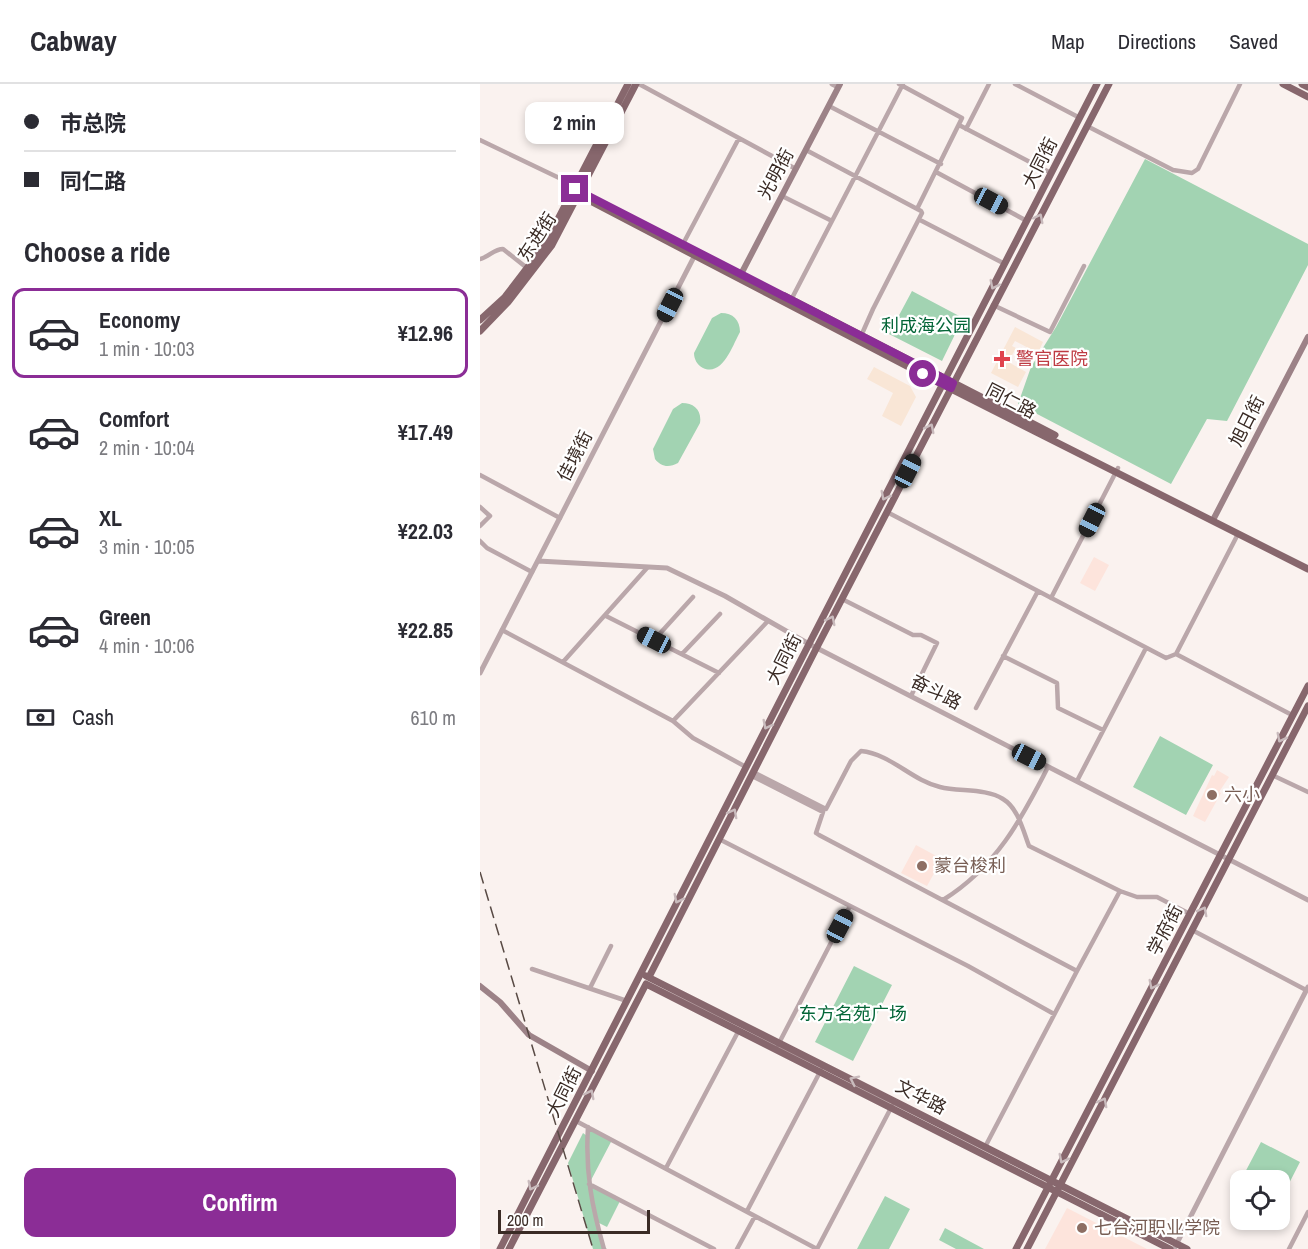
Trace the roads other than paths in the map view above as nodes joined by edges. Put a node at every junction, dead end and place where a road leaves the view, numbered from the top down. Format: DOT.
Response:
graph roads {
  1 [pos="628,84"];
  2 [pos="637,84"];
  3 [pos="989,84"];
  4 [pos="1016,84"];
  5 [pos="1097,84"];
  6 [pos="1109,84"];
  7 [pos="1240,84"];
  8 [pos="1283,84"];
  9 [pos="1302,84"];
  10 [pos="837,85"];
  11 [pos="902,85"];
  12 [pos="1308,87"];
  13 [pos="1308,97"];
  14 [pos="829,106"];
  15 [pos="1080,118"];
  16 [pos="959,125"];
  17 [pos="1087,126"];
  18 [pos="966,129"];
  19 [pos="879,131"];
  20 [pos="739,138"];
  21 [pos="480,140"];
  22 [pos="806,150"];
  23 [pos="941,164"];
  24 [pos="796,169"];
  25 [pos="936,172"];
  26 [pos="1052,174"];
  27 [pos="856,176"];
  28 [pos="577,191"];
  29 [pos="782,196"];
  30 [pos="917,209"];
  31 [pos="920,220"];
  32 [pos="832,221"];
  33 [pos="1027,221"];
  34 [pos="683,244"];
  35 [pos="696,253"];
  36 [pos="480,258"];
  37 [pos="1005,264"];
  38 [pos="1084,266"];
  39 [pos="527,268"];
  40 [pos="740,276"];
  41 [pos="791,300"];
  42 [pos="993,305"];
  43 [pos="480,320"];
  44 [pos="480,331"];
  45 [pos="861,336"];
  46 [pos="1308,337"];
  47 [pos="944,382"];
  48 [pos="952,386"];
  49 [pos="1117,470"];
  50 [pos="480,475"];
  51 [pos="480,507"];
  52 [pos="887,512"];
  53 [pos="560,518"];
  54 [pos="1213,519"];
  55 [pos="480,526"];
  56 [pos="1239,532"];
  57 [pos="480,541"];
  58 [pos="538,561"];
  59 [pos="647,568"];
  60 [pos="1308,568"];
  61 [pos="532,572"];
  62 [pos="1038,591"];
  63 [pos="693,597"];
  64 [pos="1051,598"];
  65 [pos="842,599"];
  66 [pos="720,614"];
  67 [pos="606,616"];
  68 [pos="767,622"];
  69 [pos="502,630"];
  70 [pos="654,640"];
  71 [pos="808,644"];
  72 [pos="817,647"];
  73 [pos="1146,648"];
  74 [pos="682,654"];
  75 [pos="1176,654"];
  76 [pos="1003,656"];
  77 [pos="563,662"];
  78 [pos="719,673"];
  79 [pos="480,674"];
  80 [pos="1308,686"];
  81 [pos="911,696"];
  82 [pos="1308,706"];
  83 [pos="976,708"];
  84 [pos="1292,716"];
  85 [pos="674,721"];
  86 [pos="1103,730"];
  87 [pos="746,767"];
  88 [pos="1048,767"];
  89 [pos="753,774"];
  90 [pos="1272,775"];
  91 [pos="1077,781"];
  92 [pos="1308,792"];
  93 [pos="1020,822"];
  94 [pos="719,839"];
  95 [pos="1221,854"];
  96 [pos="1230,858"];
  97 [pos="1120,891"];
  98 [pos="943,900"];
  99 [pos="1308,900"];
  100 [pos="850,906"];
  101 [pos="1190,914"];
  102 [pos="1192,930"];
  103 [pos="611,946"];
  104 [pos="532,969"];
  105 [pos="1077,971"];
  106 [pos="639,976"];
  107 [pos="648,981"];
  108 [pos="480,986"];
  109 [pos="590,988"];
  110 [pos="1307,989"];
  111 [pos="627,1001"];
  112 [pos="1054,1014"];
  113 [pos="739,1030"];
  114 [pos="778,1046"];
  115 [pos="822,1069"];
  116 [pos="592,1071"];
  117 [pos="893,1105"];
  118 [pos="576,1121"];
  119 [pos="588,1127"];
  120 [pos="985,1147"];
  121 [pos="666,1168"];
  122 [pos="1050,1183"];
  123 [pos="589,1184"];
  124 [pos="1058,1188"];
  125 [pos="747,1211"];
  126 [pos="1308,1212"];
  127 [pos="755,1216"];
  128 [pos="1174,1247"];
  129 [pos="500,1249"];
  130 [pos="509,1249"];
  131 [pos="604,1249"];
  132 [pos="714,1249"];
  133 [pos="737,1249"];
  134 [pos="817,1249"];
  135 [pos="1016,1249"];
  136 [pos="1027,1249"];
  137 [pos="1188,1249"];
  138 [pos="1289,1249"];
  1 -- 28 [label="main road, 东进街"];
  2 -- 20 [label="street"];
  2 -- 28 [label="main road, 东进街"];
  3 -- 18 [label="street"];
  4 -- 15 [label="street"];
  5 -- 15 [label="main road, 大同街"];
  6 -- 17 [label="main road, 大同街"];
  7 -- 17 [label="street"];
  8 -- 13 [label="main road"];
  9 -- 12 [label="main road"];
  10 -- 14 [label="main road, 光明街"];
  11 -- 16 [label="street"];
  11 -- 19 [label="street"];
  14 -- 19 [label="street"];
  14 -- 22 [label="main road, 光明街"];
  15 -- 26 [label="main road, 大同街"];
  16 -- 18 [label="street"];
  16 -- 23 [label="street"];
  42 -- 17 [label="main road, 大同街, one-way"];
  18 -- 26 [label="street"];
  19 -- 23 [label="street"];
  19 -- 27 [label="street"];
  20 -- 24 [label="street"];
  20 -- 34 [label="street"];
  21 -- 28 [label="street"];
  22 -- 24 [label="main road, 光明街"];
  22 -- 27 [label="street"];
  23 -- 25 [label="street"];
  24 -- 29 [label="main road, 光明街"];
  25 -- 30 [label="street"];
  25 -- 33 [label="street"];
  26 -- 33 [label="main road, 大同街"];
  27 -- 30 [label="street"];
  27 -- 32 [label="street"];
  28 -- 34 [label="main road, 同仁路"];
  28 -- 35 [label="main road, 同仁路"];
  28 -- 39 [label="main road, 东进街"];
  28 -- 44 [label="main road, 东进街"];
  29 -- 32 [label="street"];
  29 -- 40 [label="main road, 光明街"];
  30 -- 31 [label="street"];
  31 -- 37 [label="street"];
  31 -- 45 [label="street"];
  32 -- 41 [label="street"];
  33 -- 37 [label="main road, 大同街"];
  34 -- 35 [label="main road, 同仁路"];
  35 -- 40 [label="main road, 同仁路"];
  35 -- 53 [label="street, 佳境街"];
  36 -- 39 [label="street"];
  37 -- 47 [label="main road, 大同街, one-way"];
  38 -- 42 [label="street"];
  39 -- 43 [label="main road, 东进街"];
  40 -- 41 [label="main road, 同仁路"];
  40 -- 47 [label="main road, 同仁路"];
  41 -- 45 [label="main road, 同仁路"];
  42 -- 48 [label="main road, 大同街"];
  45 -- 47 [label="main road, 同仁路"];
  46 -- 54 [label="main road, 旭日街"];
  47 -- 48 [label="main road, 同仁路"];
  47 -- 71 [label="main road, 大同街, one-way"];
  48 -- 49 [label="main road, 同仁路"];
  52 -- 48 [label="main road, 大同街, one-way"];
  49 -- 54 [label="main road, 同仁路"];
  49 -- 64 [label="street"];
  50 -- 53 [label="street"];
  51 -- 55 [label="street"];
  52 -- 62 [label="street"];
  52 -- 65 [label="main road, 大同街"];
  53 -- 58 [label="street, 佳境街"];
  54 -- 56 [label="main road, 同仁路"];
  56 -- 60 [label="main road, 同仁路"];
  56 -- 75 [label="street"];
  57 -- 61 [label="street"];
  58 -- 59 [label="street, 奋斗路"];
  58 -- 61 [label="street, 佳境街"];
  59 -- 67 [label="street"];
  59 -- 68 [label="street, 奋斗路"];
  61 -- 69 [label="street, 佳境街"];
  62 -- 64 [label="street"];
  62 -- 76 [label="street"];
  63 -- 70 [label="street"];
  64 -- 73 [label="street"];
  72 -- 65 [label="main road, 大同街, one-way"];
  65 -- 81 [label="street"];
  66 -- 74 [label="street"];
  67 -- 70 [label="street"];
  67 -- 77 [label="street"];
  68 -- 71 [label="street, 奋斗路"];
  68 -- 78 [label="street"];
  69 -- 77 [label="street"];
  69 -- 79 [label="street, 佳境街"];
  70 -- 74 [label="street"];
  71 -- 72 [label="street, 奋斗路"];
  71 -- 87 [label="main road, 大同街, one-way"];
  72 -- 81 [label="street, 奋斗路"];
  72 -- 89 [label="main road, 大同街"];
  73 -- 75 [label="street"];
  73 -- 86 [label="street"];
  74 -- 78 [label="street"];
  75 -- 84 [label="street"];
  76 -- 83 [label="street"];
  76 -- 86 [label="street"];
  77 -- 85 [label="street"];
  78 -- 85 [label="street"];
  80 -- 84 [label="main road, 学府街"];
  81 -- 88 [label="street, 奋斗路"];
  82 -- 90 [label="main road, 学府街"];
  84 -- 95 [label="main road, 学府街, one-way"];
  85 -- 87 [label="street"];
  86 -- 91 [label="street"];
  87 -- 106 [label="main road, 大同街, one-way"];
  88 -- 91 [label="street, 奋斗路"];
  88 -- 93 [label="street"];
  89 -- 93 [label="street"];
  94 -- 89 [label="main road, 大同街, one-way"];
  89 -- 98 [label="street"];
  90 -- 92 [label="street"];
  90 -- 96 [label="main road, 学府街"];
  91 -- 95 [label="street, 奋斗路"];
  93 -- 97 [label="street"];
  93 -- 98 [label="street"];
  94 -- 100 [label="street"];
  94 -- 107 [label="main road, 大同街"];
  95 -- 96 [label="street, 奋斗路"];
  95 -- 101 [label="main road, 学府街"];
  96 -- 99 [label="street, 奋斗路"];
  102 -- 96 [label="main road, 学府街, one-way"];
  97 -- 101 [label="street"];
  97 -- 105 [label="street"];
  98 -- 105 [label="street"];
  100 -- 112 [label="street"];
  100 -- 114 [label="street"];
  101 -- 122 [label="main road, 学府街, one-way"];
  102 -- 110 [label="street"];
  124 -- 102 [label="main road, 学府街, one-way"];
  103 -- 109 [label="street"];
  104 -- 109 [label="street"];
  105 -- 112 [label="street"];
  106 -- 107 [label="main road, 文华路"];
  106 -- 111 [label="main road, 大同街"];
  107 -- 113 [label="main road, 文华路"];
  107 -- 114 [label="main road, 文华路"];
  118 -- 107 [label="main road, 大同街, one-way"];
  108 -- 116 [label="main road"];
  109 -- 111 [label="street"];
  110 -- 128 [label="street"];
  111 -- 116 [label="main road, 大同街"];
  112 -- 120 [label="street"];
  113 -- 114 [label="main road, 文华路"];
  113 -- 121 [label="street"];
  114 -- 115 [label="main road, 文华路"];
  115 -- 117 [label="main road, 文华路"];
  115 -- 125 [label="street"];
  116 -- 129 [label="main road, 大同街, one-way"];
  117 -- 120 [label="main road, 文华路"];
  117 -- 122 [label="main road, 文华路"];
  117 -- 134 [label="street"];
  118 -- 119 [label="street"];
  118 -- 130 [label="main road, 大同街"];
  119 -- 121 [label="street"];
  119 -- 123 [label="street"];
  120 -- 122 [label="main road, 文华路"];
  121 -- 125 [label="street"];
  122 -- 124 [label="main road, 文华路"];
  122 -- 135 [label="main road, 学府街"];
  123 -- 131 [label="street"];
  123 -- 132 [label="street"];
  124 -- 128 [label="main road, 文华路"];
  124 -- 136 [label="main road, 学府街"];
  125 -- 127 [label="street"];
  126 -- 138 [label="street"];
  127 -- 133 [label="street"];
  127 -- 134 [label="street"];
  128 -- 137 [label="main road, 文华路"];
}
